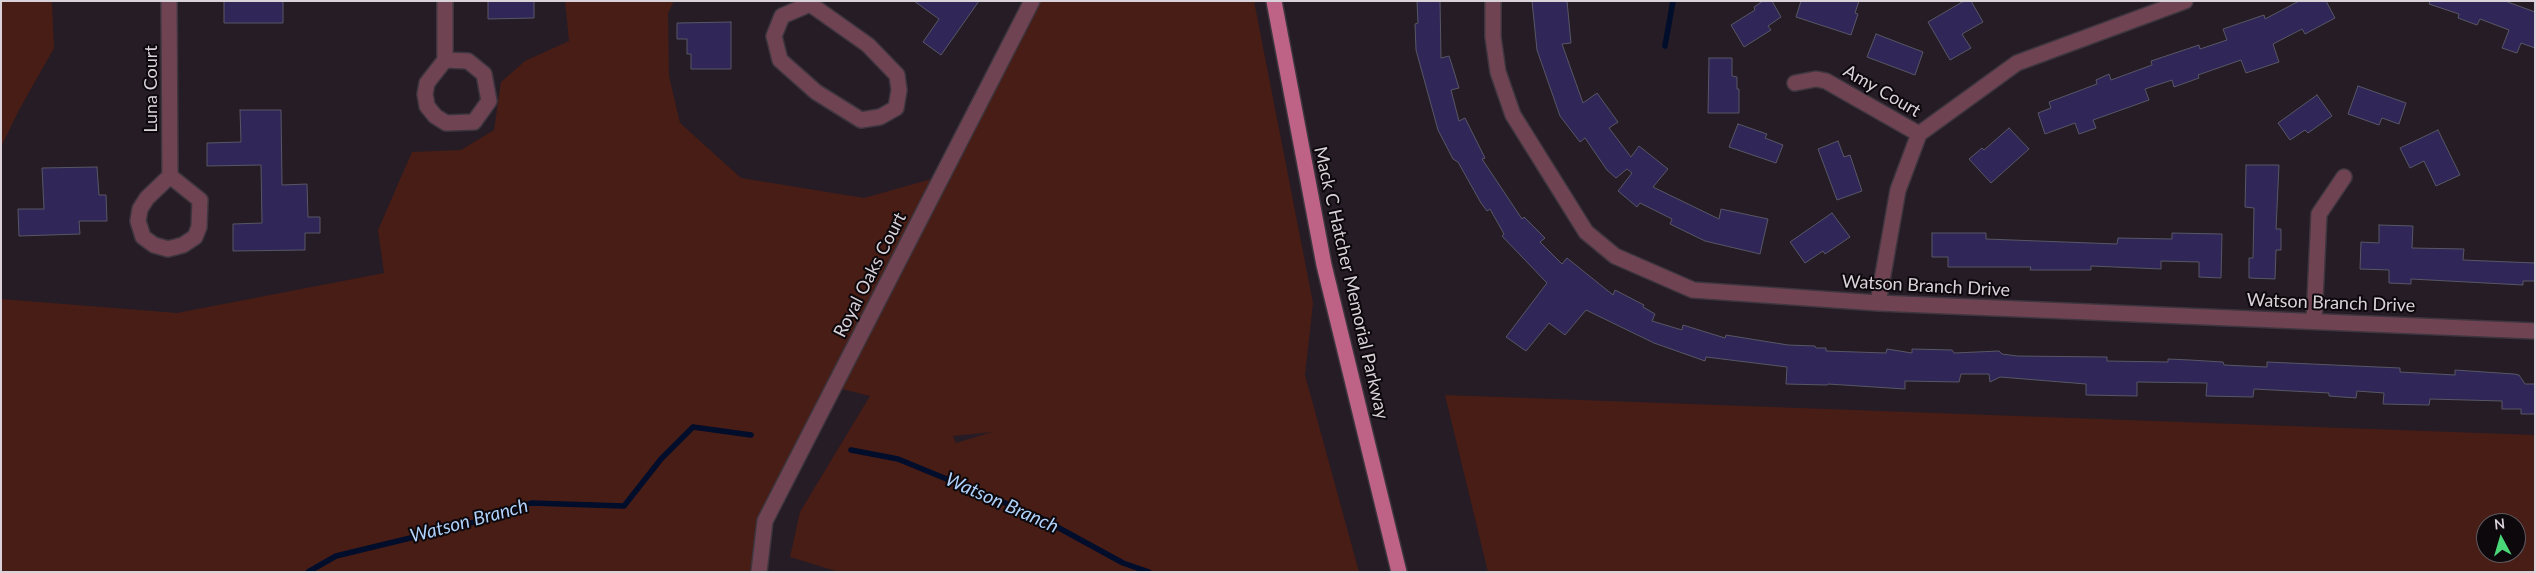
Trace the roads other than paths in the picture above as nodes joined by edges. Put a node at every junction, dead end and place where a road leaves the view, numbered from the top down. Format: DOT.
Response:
graph roads {
  1 [pos="169,1"];
  2 [pos="445,1"];
  3 [pos="1032,1"];
  4 [pos="1274,1"];
  5 [pos="1493,1"];
  6 [pos="2185,1"];
  7 [pos="811,3"];
  8 [pos="445,60"];
  9 [pos="1795,83"];
  10 [pos="1919,134"];
  11 [pos="170,176"];
  12 [pos="2344,177"];
  13 [pos="1878,303"];
  14 [pos="2314,321"];
  15 [pos="2535,331"];
  16 [pos="759,572"];
  17 [pos="1400,572"];
  1 -- 11 [label="street, Luna Court"];
  2 -- 8 [label="street"];
  3 -- 16 [label="street, Royal Oaks Court"];
  4 -- 17 [label="main road, Mack C Hatcher Memorial Parkway"];
  5 -- 13 [label="street, Watson Branch Drive"];
  6 -- 10 [label="street"];
  7 -- 7 [label="street"];
  8 -- 8 [label="street"];
  9 -- 10 [label="street, Amy Court"];
  10 -- 13 [label="street"];
  11 -- 11 [label="street"];
  12 -- 14 [label="street"];
  13 -- 14 [label="street, Watson Branch Drive"];
  14 -- 15 [label="street, Watson Branch Drive"];
}
